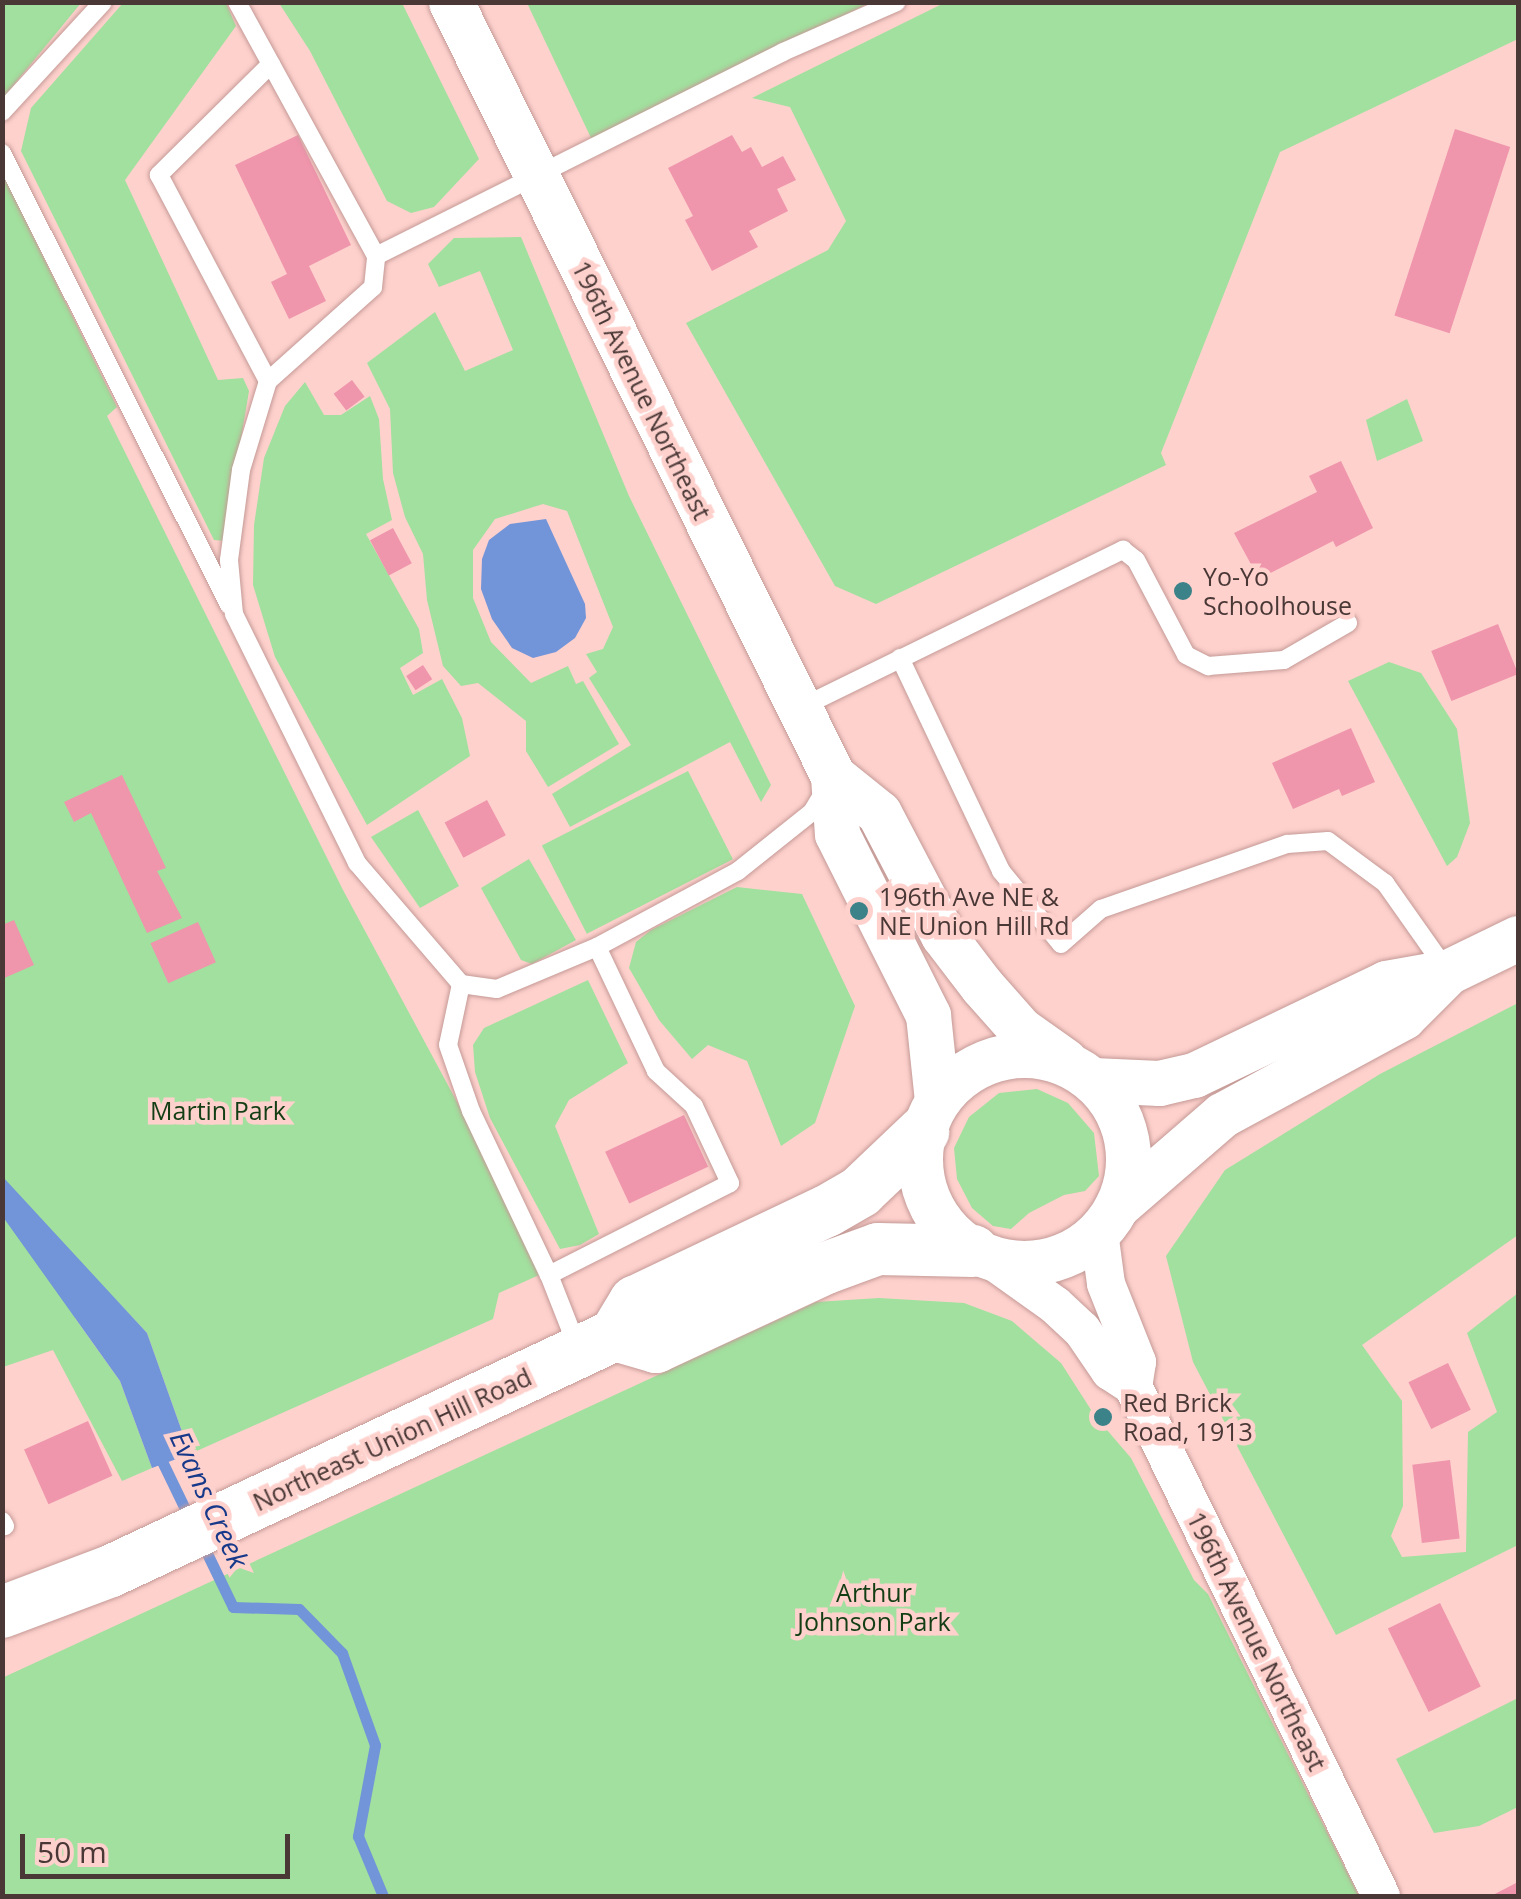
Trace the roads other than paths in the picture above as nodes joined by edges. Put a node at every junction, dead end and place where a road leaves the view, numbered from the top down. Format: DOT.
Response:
graph roads {
  1 [pos="103,2"];
  2 [pos="238,2"];
  3 [pos="450,2"];
  4 [pos="896,2"];
  5 [pos="271,64"];
  6 [pos="2,112"];
  7 [pos="2,153"];
  8 [pos="537,178"];
  9 [pos="376,256"];
  10 [pos="268,381"];
  11 [pos="234,614"];
  12 [pos="1348,623"];
  13 [pos="900,658"];
  14 [pos="799,708"];
  15 [pos="833,776"];
  16 [pos="1518,938"];
  17 [pos="597,947"];
  18 [pos="1448,972"];
  19 [pos="460,984"];
  20 [pos="1082,1074"];
  21 [pos="930,1117"];
  22 [pos="1108,1219"];
  23 [pos="981,1254"];
  24 [pos="548,1275"];
  25 [pos="597,1344"];
  26 [pos="1133,1386"];
  27 [pos="2,1612"];
  28 [pos="1381,1896"];
  1 -- 6 [label="lane"];
  2 -- 5 [label="lane"];
  3 -- 8 [label="street, 196th Avenue Northeast"];
  4 -- 8 [label="lane"];
  5 -- 9 [label="lane"];
  5 -- 10 [label="lane"];
  7 -- 11 [label="lane"];
  8 -- 9 [label="lane"];
  8 -- 14 [label="street, 196th Avenue Northeast"];
  9 -- 10 [label="lane"];
  10 -- 11 [label="lane"];
  11 -- 19 [label="lane"];
  12 -- 13 [label="lane"];
  13 -- 14 [label="lane"];
  13 -- 18 [label="lane"];
  14 -- 15 [label="street, 196th Avenue Northeast"];
  15 -- 17 [label="lane"];
  15 -- 20 [label="street, 196th Avenue Northeast"];
  15 -- 21 [label="street, 196th Avenue Northeast"];
  16 -- 18 [label="street"];
  17 -- 19 [label="lane"];
  17 -- 24 [label="lane"];
  18 -- 20 [label="street"];
  18 -- 22 [label="street"];
  19 -- 24 [label="lane"];
  20 -- 21 [label="street"];
  20 -- 22 [label="street"];
  21 -- 23 [label="street"];
  21 -- 25 [label="main road, Northeast Union Hill Road"];
  22 -- 23 [label="street"];
  22 -- 26 [label="street, 196th Avenue Northeast"];
  23 -- 25 [label="main road"];
  23 -- 26 [label="street, 196th Avenue Northeast"];
  24 -- 25 [label="lane"];
  25 -- 27 [label="main road, Northeast Union Hill Road"];
  26 -- 28 [label="street, 196th Avenue Northeast"];
}
